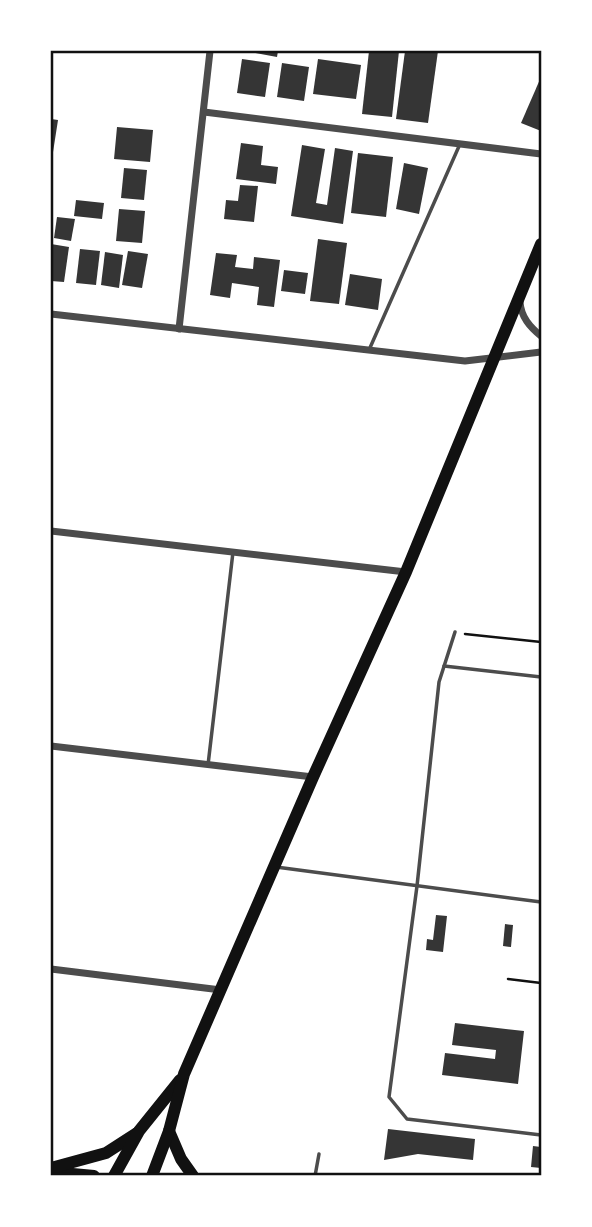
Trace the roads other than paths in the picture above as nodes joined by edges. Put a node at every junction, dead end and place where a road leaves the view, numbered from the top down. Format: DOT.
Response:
graph roads {
  1 [pos="210,51"];
  2 [pos="204,112"];
  3 [pos="460,144"];
  4 [pos="541,155"];
  5 [pos="541,244"];
  6 [pos="520,295"];
  7 [pos="51,314"];
  8 [pos="179,329"];
  9 [pos="541,336"];
  10 [pos="368,352"];
  11 [pos="541,352"];
  12 [pos="494,357"];
  13 [pos="51,531"];
  14 [pos="233,552"];
  15 [pos="406,572"];
  16 [pos="455,632"];
  17 [pos="444,666"];
  18 [pos="541,677"];
  19 [pos="51,746"];
  20 [pos="208,765"];
  21 [pos="313,777"];
  22 [pos="275,867"];
  23 [pos="417,886"];
  24 [pos="541,902"];
  25 [pos="51,969"];
  26 [pos="221,990"];
  27 [pos="184,1074"];
  28 [pos="139,1131"];
  29 [pos="169,1132"];
  30 [pos="541,1135"];
  31 [pos="319,1154"];
  32 [pos="51,1170"];
  33 [pos="94,1176"];
  34 [pos="114,1176"];
  35 [pos="152,1176"];
  36 [pos="193,1176"];
  37 [pos="315,1176"];
  1 -- 2 [label="street"];
  2 -- 3 [label="street"];
  2 -- 8 [label="street"];
  3 -- 4 [label="street"];
  3 -- 10 [label="lane"];
  5 -- 6 [label="main road"];
  6 -- 9 [label="street"];
  6 -- 12 [label="main road"];
  7 -- 8 [label="street"];
  8 -- 10 [label="street"];
  10 -- 12 [label="street"];
  11 -- 12 [label="street"];
  12 -- 15 [label="main road"];
  13 -- 14 [label="street"];
  14 -- 15 [label="street"];
  14 -- 20 [label="lane"];
  15 -- 21 [label="main road"];
  16 -- 17 [label="lane"];
  17 -- 18 [label="lane"];
  17 -- 23 [label="lane"];
  19 -- 20 [label="street"];
  20 -- 21 [label="street"];
  21 -- 22 [label="main road"];
  22 -- 23 [label="lane"];
  22 -- 26 [label="main road"];
  23 -- 24 [label="lane"];
  23 -- 30 [label="lane"];
  25 -- 26 [label="street"];
  26 -- 27 [label="main road"];
  27 -- 28 [label="main road"];
  27 -- 29 [label="main road"];
  28 -- 32 [label="main road"];
  28 -- 34 [label="main road"];
  29 -- 35 [label="main road"];
  29 -- 36 [label="main road"];
  31 -- 37 [label="lane"];
  32 -- 33 [label="main road"];
}
